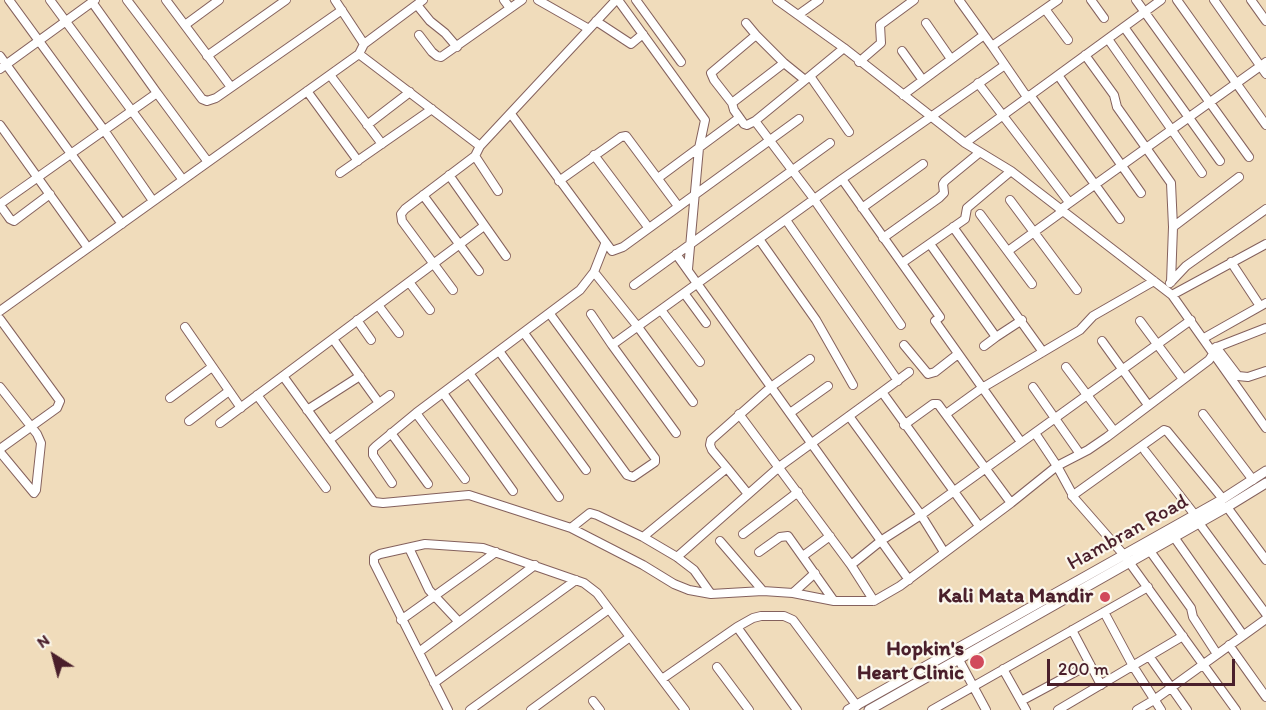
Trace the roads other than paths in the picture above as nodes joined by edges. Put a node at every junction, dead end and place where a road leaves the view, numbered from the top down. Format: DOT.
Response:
graph roads {
  1 [pos="9,0"];
  2 [pos="50,0"];
  3 [pos="127,0"];
  4 [pos="166,0"];
  5 [pos="219,0"];
  6 [pos="286,0"];
  7 [pos="335,0"];
  8 [pos="504,0"];
  9 [pos="522,0"];
  10 [pos="538,0"];
  11 [pos="617,0"];
  12 [pos="636,0"];
  13 [pos="777,0"];
  14 [pos="819,0"];
  15 [pos="914,0"];
  16 [pos="959,0"];
  17 [pos="1059,0"];
  18 [pos="1091,0"];
  19 [pos="1136,0"];
  20 [pos="1161,0"];
  21 [pos="1177,0"];
  22 [pos="1214,0"];
  23 [pos="1251,0"];
  24 [pos="93,1"];
  25 [pos="420,2"];
  26 [pos="510,8"];
  27 [pos="1045,9"];
  28 [pos="342,10"];
  29 [pos="1145,12"];
  30 [pos="798,15"];
  31 [pos="1104,18"];
  32 [pos="66,21"];
  33 [pos="596,21"];
  34 [pos="1266,21"];
  35 [pos="747,23"];
  36 [pos="927,23"];
  37 [pos="185,25"];
  38 [pos="1124,27"];
  39 [pos="589,29"];
  40 [pos="643,34"];
  41 [pos="419,35"];
  42 [pos="756,35"];
  43 [pos="984,35"];
  44 [pos="1108,39"];
  45 [pos="1068,40"];
  46 [pos="38,41"];
  47 [pos="364,44"];
  48 [pos="992,46"];
  49 [pos="457,47"];
  50 [pos="844,48"];
  51 [pos="902,51"];
  52 [pos="359,54"];
  53 [pos="1085,55"];
  54 [pos="0,56"];
  55 [pos="207,56"];
  56 [pos="951,59"];
  57 [pos="681,62"];
  58 [pos="859,62"];
  59 [pos="784,63"];
  60 [pos="1263,64"];
  61 [pos="1005,65"];
  62 [pos="3,66"];
  63 [pos="1266,74"];
  64 [pos="330,75"];
  65 [pos="1058,75"];
  66 [pos="808,78"];
  67 [pos="922,79"];
  68 [pos="978,83"];
  69 [pos="1236,83"];
  70 [pos="231,87"];
  71 [pos="307,91"];
  72 [pos="410,92"];
  73 [pos="157,93"];
  74 [pos="903,95"];
  75 [pos="1029,96"];
  76 [pos="1210,102"];
  77 [pos="732,103"];
  78 [pos="432,109"];
  79 [pos="132,111"];
  80 [pos="510,114"];
  81 [pos="1003,115"];
  82 [pos="932,117"];
  83 [pos="1188,117"];
  84 [pos="739,118"];
  85 [pos="799,119"];
  86 [pos="755,121"];
  87 [pos="0,125"];
  88 [pos="367,125"];
  89 [pos="1266,125"];
  90 [pos="1172,129"];
  91 [pos="104,130"];
  92 [pos="849,132"];
  93 [pos="771,140"];
  94 [pos="830,143"];
  95 [pos="965,143"];
  96 [pos="382,144"];
  97 [pos="480,146"];
  98 [pos="1146,147"];
  99 [pos="699,148"];
  100 [pos="979,153"];
  101 [pos="71,154"];
  102 [pos="594,155"];
  103 [pos="475,156"];
  104 [pos="1250,158"];
  105 [pos="358,161"];
  106 [pos="1220,161"];
  107 [pos="208,162"];
  108 [pos="923,164"];
  109 [pos="1121,165"];
  110 [pos="793,170"];
  111 [pos="1011,171"];
  112 [pos="339,173"];
  113 [pos="1202,173"];
  114 [pos="449,175"];
  115 [pos="1239,177"];
  116 [pos="38,178"];
  117 [pos="658,178"];
  118 [pos="842,179"];
  119 [pos="183,180"];
  120 [pos="559,181"];
  121 [pos="1095,184"];
  122 [pos="498,191"];
  123 [pos="1141,193"];
  124 [pos="50,194"];
  125 [pos="423,195"];
  126 [pos="694,195"];
  127 [pos="815,199"];
  128 [pos="1010,200"];
  129 [pos="153,201"];
  130 [pos="1069,202"];
  131 [pos="0,205"];
  132 [pos="678,206"];
  133 [pos="862,208"];
  134 [pos="1266,209"];
  135 [pos="1062,210"];
  136 [pos="980,214"];
  137 [pos="1120,219"];
  138 [pos="786,220"];
  139 [pos="122,224"];
  140 [pos="484,226"];
  141 [pos="648,227"];
  142 [pos="953,227"];
  143 [pos="1173,227"];
  144 [pos="1034,232"];
  145 [pos="883,238"];
  146 [pos="759,239"];
  147 [pos="605,244"];
  148 [pos="690,244"];
  149 [pos="930,244"];
  150 [pos="1266,244"];
  151 [pos="459,245"];
  152 [pos="88,248"];
  153 [pos="1008,251"];
  154 [pos="676,254"];
  155 [pos="506,256"];
  156 [pos="1231,262"];
  157 [pos="902,263"];
  158 [pos="434,264"];
  159 [pos="688,269"];
  160 [pos="479,271"];
  161 [pos="594,272"];
  162 [pos="1154,281"];
  163 [pos="409,282"];
  164 [pos="1171,282"];
  165 [pos="698,283"];
  166 [pos="1032,284"];
  167 [pos="634,285"];
  168 [pos="453,290"];
  169 [pos="1077,290"];
  170 [pos="1168,292"];
  171 [pos="684,293"];
  172 [pos="378,305"];
  173 [pos="1263,305"];
  174 [pos="430,310"];
  175 [pos="661,310"];
  176 [pos="0,311"];
  177 [pos="550,314"];
  178 [pos="591,314"];
  179 [pos="0,319"];
  180 [pos="357,320"];
  181 [pos="1022,320"];
  182 [pos="1191,320"];
  183 [pos="1140,321"];
  184 [pos="706,323"];
  185 [pos="901,325"];
  186 [pos="185,327"];
  187 [pos="638,327"];
  188 [pos="1266,327"];
  189 [pos="399,333"];
  190 [pos="524,333"];
  191 [pos="996,337"];
  192 [pos="1203,338"];
  193 [pos="333,339"];
  194 [pos="371,340"];
  195 [pos="1102,341"];
  196 [pos="1156,344"];
  197 [pos="612,345"];
  198 [pos="904,345"];
  199 [pos="984,346"];
  200 [pos="498,351"];
  201 [pos="1043,352"];
  202 [pos="1216,353"];
  203 [pos="958,354"];
  204 [pos="810,359"];
  205 [pos="700,362"];
  206 [pos="212,366"];
  207 [pos="1066,367"];
  208 [pos="1122,369"];
  209 [pos="1266,371"];
  210 [pos="909,372"];
  211 [pos="469,373"];
  212 [pos="283,376"];
  213 [pos="360,376"];
  214 [pos="1234,377"];
  215 [pos="1183,379"];
  216 [pos="898,381"];
  217 [pos="853,385"];
  218 [pos="828,386"];
  219 [pos="0,387"];
  220 [pos="771,387"];
  221 [pos="1033,387"];
  222 [pos="982,388"];
  223 [pos="230,391"];
  224 [pos="882,392"];
  225 [pos="443,393"];
  226 [pos="1087,394"];
  227 [pos="257,395"];
  228 [pos="390,395"];
  229 [pos="170,398"];
  230 [pos="693,402"];
  231 [pos="379,403"];
  232 [pos="1148,405"];
  233 [pos="241,408"];
  234 [pos="307,410"];
  235 [pos="416,413"];
  236 [pos="790,413"];
  237 [pos="739,414"];
  238 [pos="946,414"];
  239 [pos="1203,414"];
  240 [pos="849,416"];
  241 [pos="1054,418"];
  242 [pos="189,421"];
  243 [pos="220,423"];
  244 [pos="904,425"];
  245 [pos="31,426"];
  246 [pos="1266,428"];
  247 [pos="1114,431"];
  248 [pos="391,433"];
  249 [pos="676,433"];
  250 [pos="1035,433"];
  251 [pos="329,440"];
  252 [pos="1021,442"];
  253 [pos="811,444"];
  254 [pos="0,451"];
  255 [pos="1145,451"];
  256 [pos="1080,454"];
  257 [pos="779,467"];
  258 [pos="727,468"];
  259 [pos="986,468"];
  260 [pos="1058,468"];
  261 [pos="586,470"];
  262 [pos="1266,471"];
  263 [pos="465,479"];
  264 [pos="1253,480"];
  265 [pos="393,483"];
  266 [pos="1266,483"];
  267 [pos="428,484"];
  268 [pos="326,488"];
  269 [pos="513,491"];
  270 [pos="798,492"];
  271 [pos="953,492"];
  272 [pos="748,494"];
  273 [pos="1072,496"];
  274 [pos="559,497"];
  275 [pos="1011,503"];
  276 [pos="1225,503"];
  277 [pos="921,515"];
  278 [pos="1197,519"];
  279 [pos="979,526"];
  280 [pos="571,528"];
  281 [pos="742,534"];
  282 [pos="830,536"];
  283 [pos="643,537"];
  284 [pos="1174,537"];
  285 [pos="882,540"];
  286 [pos="720,542"];
  287 [pos="409,548"];
  288 [pos="1150,551"];
  289 [pos="496,552"];
  290 [pos="759,552"];
  291 [pos="944,552"];
  292 [pos="803,556"];
  293 [pos="677,557"];
  294 [pos="1127,559"];
  295 [pos="1266,560"];
  296 [pos="851,565"];
  297 [pos="535,566"];
  298 [pos="815,573"];
  299 [pos="576,580"];
  300 [pos="909,580"];
  301 [pos="1148,587"];
  302 [pos="763,591"];
  303 [pos="793,593"];
  304 [pos="711,594"];
  305 [pos="434,598"];
  306 [pos="873,600"];
  307 [pos="834,601"];
  308 [pos="609,609"];
  309 [pos="1104,612"];
  310 [pos="1266,617"];
  311 [pos="401,620"];
  312 [pos="459,622"];
  313 [pos="737,627"];
  314 [pos="1072,630"];
  315 [pos="1243,635"];
  316 [pos="1183,636"];
  317 [pos="630,637"];
  318 [pos="1229,645"];
  319 [pos="419,652"];
  320 [pos="1217,654"];
  321 [pos="1149,656"];
  322 [pos="959,660"];
  323 [pos="1090,664"];
  324 [pos="1203,664"];
  325 [pos="1133,666"];
  326 [pos="717,667"];
  327 [pos="1003,669"];
  328 [pos="662,679"];
  329 [pos="434,683"];
  330 [pos="1101,685"];
  331 [pos="973,686"];
  332 [pos="1172,687"];
  333 [pos="1266,697"];
  334 [pos="1154,700"];
  335 [pos="593,701"];
  336 [pos="1021,701"];
  337 [pos="942,707"];
  338 [pos="853,708"];
  339 [pos="448,710"];
  340 [pos="470,710"];
  341 [pos="531,710"];
  342 [pos="600,710"];
  343 [pos="685,710"];
  344 [pos="749,710"];
  345 [pos="797,710"];
  346 [pos="869,710"];
  347 [pos="932,710"];
  348 [pos="986,710"];
  349 [pos="1026,710"];
  350 [pos="1058,710"];
  351 [pos="1137,710"];
  352 [pos="1161,710"];
  353 [pos="1187,710"];
  354 [pos="1236,710"];
  1 -- 46 [label="street"];
  2 -- 32 [label="street"];
  3 -- 70 [label="street"];
  4 -- 37 [label="street"];
  5 -- 37 [label="street"];
  6 -- 55 [label="street"];
  7 -- 28 [label="street"];
  8 -- 26 [label="street"];
  9 -- 26 [label="street"];
  10 -- 39 [label="street"];
  11 -- 33 [label="street"];
  11 -- 40 [label="street"];
  12 -- 57 [label="street"];
  13 -- 30 [label="street"];
  14 -- 30 [label="street"];
  15 -- 58 [label="street"];
  16 -- 43 [label="street"];
  17 -- 27 [label="street"];
  18 -- 31 [label="street"];
  19 -- 29 [label="street"];
  20 -- 29 [label="street"];
  21 -- 69 [label="street"];
  22 -- 60 [label="street"];
  23 -- 34 [label="street"];
  24 -- 32 [label="street"];
  24 -- 73 [label="street"];
  25 -- 47 [label="street"];
  25 -- 49 [label="street"];
  26 -- 49 [label="street"];
  27 -- 45 [label="street"];
  27 -- 48 [label="street"];
  28 -- 47 [label="street"];
  28 -- 70 [label="street"];
  29 -- 38 [label="street"];
  29 -- 76 [label="street"];
  30 -- 50 [label="street"];
  32 -- 46 [label="street"];
  32 -- 79 [label="street"];
  33 -- 39 [label="street"];
  33 -- 40 [label="street"];
  35 -- 42 [label="street"];
  36 -- 56 [label="street"];
  37 -- 55 [label="street"];
  38 -- 44 [label="street"];
  38 -- 83 [label="street"];
  39 -- 80 [label="street"];
  40 -- 99 [label="street"];
  41 -- 49 [label="street"];
  42 -- 59 [label="street"];
  42 -- 77 [label="street"];
  43 -- 48 [label="street"];
  43 -- 56 [label="street"];
  44 -- 53 [label="street"];
  44 -- 90 [label="street"];
  46 -- 62 [label="street"];
  46 -- 91 [label="street"];
  47 -- 52 [label="street"];
  48 -- 61 [label="street"];
  50 -- 58 [label="street"];
  50 -- 66 [label="street"];
  51 -- 67 [label="street"];
  52 -- 64 [label="street"];
  52 -- 72 [label="street"];
  53 -- 65 [label="street"];
  53 -- 98 [label="street"];
  54 -- 62 [label="street"];
  55 -- 70 [label="street"];
  56 -- 67 [label="street"];
  58 -- 74 [label="street"];
  59 -- 66 [label="street"];
  59 -- 77 [label="street"];
  60 -- 63 [label="street"];
  60 -- 69 [label="street"];
  61 -- 68 [label="street"];
  61 -- 75 [label="street"];
  62 -- 101 [label="street"];
  64 -- 71 [label="street"];
  64 -- 88 [label="street"];
  65 -- 75 [label="street"];
  65 -- 109 [label="street"];
  66 -- 86 [label="street"];
  66 -- 92 [label="street"];
  67 -- 74 [label="street"];
  68 -- 81 [label="street"];
  68 -- 82 [label="street"];
  69 -- 76 [label="street"];
  69 -- 89 [label="street"];
  71 -- 105 [label="street"];
  71 -- 107 [label="street"];
  72 -- 78 [label="street"];
  72 -- 88 [label="street"];
  73 -- 79 [label="street"];
  73 -- 107 [label="street"];
  74 -- 82 [label="street"];
  75 -- 81 [label="street"];
  75 -- 121 [label="street"];
  76 -- 83 [label="street"];
  76 -- 104 [label="street"];
  77 -- 84 [label="street"];
  78 -- 96 [label="street"];
  78 -- 97 [label="street"];
  79 -- 91 [label="street"];
  79 -- 119 [label="street"];
  80 -- 97 [label="street"];
  80 -- 120 [label="street"];
  81 -- 95 [label="street"];
  81 -- 130 [label="street"];
  82 -- 95 [label="street"];
  82 -- 118 [label="street"];
  83 -- 90 [label="street"];
  83 -- 106 [label="street"];
  84 -- 86 [label="street"];
  84 -- 99 [label="street"];
  85 -- 93 [label="street"];
  86 -- 93 [label="street"];
  87 -- 116 [label="street"];
  88 -- 96 [label="street"];
  90 -- 98 [label="street"];
  90 -- 113 [label="street"];
  91 -- 101 [label="street"];
  91 -- 129 [label="street"];
  93 -- 110 [label="street"];
  93 -- 126 [label="street"];
  94 -- 110 [label="street"];
  95 -- 100 [label="street"];
  96 -- 105 [label="street"];
  97 -- 103 [label="street"];
  98 -- 109 [label="street"];
  98 -- 143 [label="street"];
  99 -- 117 [label="street"];
  99 -- 126 [label="street"];
  100 -- 111 [label="street"];
  100 -- 145 [label="street"];
  101 -- 116 [label="street"];
  101 -- 139 [label="street"];
  102 -- 117 [label="street"];
  102 -- 120 [label="street"];
  102 -- 141 [label="street"];
  103 -- 114 [label="street"];
  103 -- 122 [label="street"];
  105 -- 112 [label="street"];
  107 -- 119 [label="street"];
  108 -- 133 [label="street"];
  109 -- 121 [label="street"];
  109 -- 123 [label="street"];
  110 -- 127 [label="street"];
  110 -- 148 [label="street"];
  111 -- 135 [label="street"];
  111 -- 142 [label="street"];
  114 -- 125 [label="street"];
  114 -- 140 [label="street"];
  115 -- 143 [label="street"];
  116 -- 124 [label="street"];
  116 -- 131 [label="street"];
  117 -- 132 [label="street"];
  118 -- 127 [label="street"];
  118 -- 133 [label="street"];
  119 -- 129 [label="street"];
  120 -- 147 [label="street"];
  121 -- 130 [label="street"];
  121 -- 137 [label="street"];
  124 -- 131 [label="street"];
  124 -- 152 [label="street"];
  125 -- 151 [label="street"];
  125 -- 158 [label="street"];
  126 -- 132 [label="street"];
  126 -- 148 [label="street"];
  127 -- 138 [label="street"];
  127 -- 185 [label="street"];
  128 -- 144 [label="street"];
  129 -- 139 [label="street"];
  130 -- 135 [label="street"];
  132 -- 141 [label="street"];
  133 -- 145 [label="street"];
  134 -- 164 [label="street"];
  135 -- 144 [label="street"];
  135 -- 162 [label="street"];
  136 -- 153 [label="street"];
  138 -- 146 [label="street"];
  138 -- 216 [label="street"];
  139 -- 152 [label="street"];
  140 -- 151 [label="street"];
  140 -- 155 [label="street"];
  141 -- 147 [label="street"];
  142 -- 149 [label="street"];
  142 -- 181 [label="street"];
  143 -- 164 [label="street"];
  144 -- 153 [label="street"];
  144 -- 169 [label="street"];
  145 -- 157 [label="street"];
  146 -- 165 [label="street"];
  146 -- 217 [label="street"];
  147 -- 161 [label="street"];
  148 -- 154 [label="street"];
  148 -- 159 [label="street"];
  149 -- 157 [label="street"];
  149 -- 191 [label="street"];
  150 -- 156 [label="street"];
  151 -- 158 [label="street"];
  151 -- 160 [label="street"];
  152 -- 176 [label="street"];
  153 -- 166 [label="street"];
  154 -- 159 [label="street"];
  154 -- 167 [label="street"];
  156 -- 170 [label="street"];
  156 -- 173 [label="street"];
  157 -- 203 [label="street"];
  158 -- 163 [label="street"];
  158 -- 168 [label="street"];
  159 -- 165 [label="street"];
  161 -- 177 [label="street"];
  161 -- 187 [label="street"];
  162 -- 170 [label="street"];
  162 -- 201 [label="street"];
  163 -- 172 [label="street"];
  163 -- 174 [label="street"];
  164 -- 170 [label="street"];
  165 -- 171 [label="street"];
  165 -- 220 [label="street"];
  170 -- 182 [label="street"];
  171 -- 175 [label="street"];
  171 -- 184 [label="street"];
  172 -- 180 [label="street"];
  172 -- 189 [label="street"];
  173 -- 192 [label="street"];
  175 -- 187 [label="street"];
  175 -- 205 [label="street"];
  177 -- 190 [label="street"];
  177 -- 190 [label="street"];
  178 -- 197 [label="street"];
  179 -- 245 [label="street"];
  180 -- 193 [label="street"];
  180 -- 194 [label="street"];
  181 -- 191 [label="street"];
  181 -- 201 [label="street"];
  182 -- 192 [label="street"];
  182 -- 196 [label="street"];
  183 -- 196 [label="street"];
  186 -- 206 [label="street"];
  187 -- 197 [label="street"];
  187 -- 230 [label="street"];
  188 -- 202 [label="street"];
  190 -- 200 [label="street"];
  191 -- 199 [label="street"];
  192 -- 202 [label="street"];
  193 -- 212 [label="street"];
  193 -- 213 [label="street"];
  195 -- 208 [label="street"];
  196 -- 208 [label="street"];
  196 -- 215 [label="street"];
  197 -- 249 [label="street"];
  198 -- 203 [label="street"];
  200 -- 211 [label="street"];
  200 -- 261 [label="street"];
  201 -- 222 [label="street"];
  202 -- 214 [label="street"];
  202 -- 215 [label="street"];
  203 -- 222 [label="street"];
  204 -- 220 [label="street"];
  206 -- 223 [label="street"];
  206 -- 229 [label="street"];
  207 -- 226 [label="street"];
  208 -- 226 [label="street"];
  208 -- 232 [label="street"];
  209 -- 214 [label="street"];
  210 -- 216 [label="street"];
  211 -- 225 [label="street"];
  211 -- 274 [label="street"];
  212 -- 227 [label="street"];
  212 -- 234 [label="street"];
  213 -- 231 [label="street"];
  213 -- 234 [label="street"];
  214 -- 246 [label="street"];
  215 -- 232 [label="street"];
  216 -- 224 [label="street"];
  218 -- 236 [label="street"];
  219 -- 245 [label="street"];
  220 -- 236 [label="street"];
  220 -- 237 [label="street"];
  221 -- 241 [label="street"];
  222 -- 238 [label="street"];
  222 -- 252 [label="street"];
  223 -- 233 [label="street"];
  223 -- 242 [label="street"];
  224 -- 240 [label="street"];
  224 -- 244 [label="street"];
  225 -- 235 [label="street"];
  225 -- 269 [label="street"];
  226 -- 241 [label="street"];
  226 -- 247 [label="street"];
  227 -- 233 [label="street"];
  227 -- 268 [label="street"];
  228 -- 231 [label="street"];
  231 -- 251 [label="street"];
  232 -- 247 [label="street"];
  233 -- 243 [label="street"];
  234 -- 251 [label="street"];
  235 -- 248 [label="street"];
  235 -- 263 [label="street"];
  236 -- 253 [label="street"];
  237 -- 257 [label="street"];
  237 -- 258 [label="street"];
  238 -- 244 [label="street"];
  238 -- 259 [label="street"];
  239 -- 264 [label="street"];
  240 -- 253 [label="street"];
  240 -- 277 [label="street"];
  241 -- 250 [label="street"];
  241 -- 256 [label="street"];
  244 -- 271 [label="street"];
  245 -- 254 [label="street"];
  245 -- 254 [label="street"];
  247 -- 256 [label="street"];
  248 -- 265 [label="street"];
  248 -- 267 [label="street"];
  250 -- 252 [label="street"];
  250 -- 260 [label="street"];
  251 -- 280 [label="street"];
  252 -- 259 [label="street"];
  253 -- 257 [label="street"];
  253 -- 285 [label="street"];
  255 -- 278 [label="street"];
  256 -- 260 [label="street"];
  257 -- 270 [label="street"];
  257 -- 272 [label="street"];
  258 -- 272 [label="street"];
  258 -- 283 [label="street"];
  259 -- 271 [label="street"];
  259 -- 275 [label="street"];
  260 -- 273 [label="street"];
  260 -- 275 [label="street"];
  262 -- 264 [label="main road, Hambran Road"];
  264 -- 276 [label="main road, Hambran Road"];
  266 -- 276 [label="main road, Hambran Road"];
  270 -- 281 [label="street"];
  270 -- 282 [label="street"];
  271 -- 277 [label="street"];
  271 -- 279 [label="street"];
  272 -- 293 [label="street"];
  273 -- 276 [label="street"];
  273 -- 294 [label="street"];
  275 -- 279 [label="street"];
  276 -- 278 [label="main road, Hambran Road"];
  276 -- 295 [label="street"];
  277 -- 285 [label="street"];
  277 -- 291 [label="street"];
  278 -- 284 [label="main road, Hambran Road"];
  278 -- 294 [label="main road, Hambran Road"];
  278 -- 310 [label="street"];
  279 -- 291 [label="street"];
  280 -- 283 [label="street"];
  280 -- 304 [label="street"];
  282 -- 292 [label="street"];
  282 -- 296 [label="street"];
  283 -- 293 [label="street"];
  284 -- 288 [label="main road, Hambran Road"];
  284 -- 315 [label="street"];
  285 -- 296 [label="street"];
  285 -- 300 [label="street"];
  286 -- 302 [label="street"];
  287 -- 289 [label="street"];
  287 -- 305 [label="street"];
  287 -- 311 [label="street"];
  288 -- 294 [label="main road, Hambran Road"];
  288 -- 320 [label="street"];
  289 -- 297 [label="street"];
  289 -- 305 [label="street"];
  290 -- 292 [label="street"];
  291 -- 300 [label="street"];
  292 -- 298 [label="street"];
  293 -- 304 [label="street"];
  294 -- 301 [label="street"];
  294 -- 322 [label="main road, Hambran Road"];
  294 -- 338 [label="main road, Hambran Road"];
  296 -- 306 [label="street"];
  297 -- 299 [label="street"];
  297 -- 312 [label="street"];
  298 -- 303 [label="street"];
  298 -- 307 [label="street"];
  299 -- 308 [label="street"];
  299 -- 329 [label="street"];
  300 -- 306 [label="street"];
  301 -- 309 [label="street"];
  301 -- 316 [label="street"];
  302 -- 303 [label="street"];
  302 -- 304 [label="street"];
  303 -- 307 [label="street"];
  305 -- 311 [label="street"];
  305 -- 312 [label="street"];
  306 -- 307 [label="street"];
  308 -- 317 [label="street"];
  308 -- 340 [label="street"];
  309 -- 314 [label="street"];
  309 -- 325 [label="street"];
  310 -- 315 [label="street"];
  311 -- 319 [label="street"];
  312 -- 319 [label="street"];
  313 -- 328 [label="street"];
  313 -- 338 [label="street"];
  313 -- 345 [label="street"];
  314 -- 323 [label="street"];
  314 -- 327 [label="street"];
  315 -- 318 [label="street"];
  316 -- 321 [label="street"];
  316 -- 324 [label="street"];
  317 -- 328 [label="street"];
  317 -- 341 [label="street"];
  318 -- 320 [label="street"];
  318 -- 333 [label="street"];
  319 -- 329 [label="street"];
  320 -- 324 [label="street"];
  321 -- 325 [label="street"];
  321 -- 332 [label="street"];
  322 -- 331 [label="street"];
  322 -- 346 [label="main road, Hambran Road"];
  323 -- 330 [label="street"];
  323 -- 336 [label="street"];
  324 -- 332 [label="street"];
  324 -- 354 [label="street"];
  325 -- 330 [label="street"];
  325 -- 334 [label="street"];
  326 -- 344 [label="street"];
  327 -- 331 [label="street"];
  327 -- 336 [label="street"];
  328 -- 343 [label="street"];
  329 -- 339 [label="street"];
  330 -- 350 [label="street"];
  331 -- 337 [label="street"];
  331 -- 348 [label="street"];
  332 -- 334 [label="street"];
  332 -- 353 [label="street"];
  334 -- 351 [label="street"];
  334 -- 352 [label="street"];
  335 -- 342 [label="street"];
  336 -- 349 [label="street"];
  337 -- 347 [label="street"];
}
